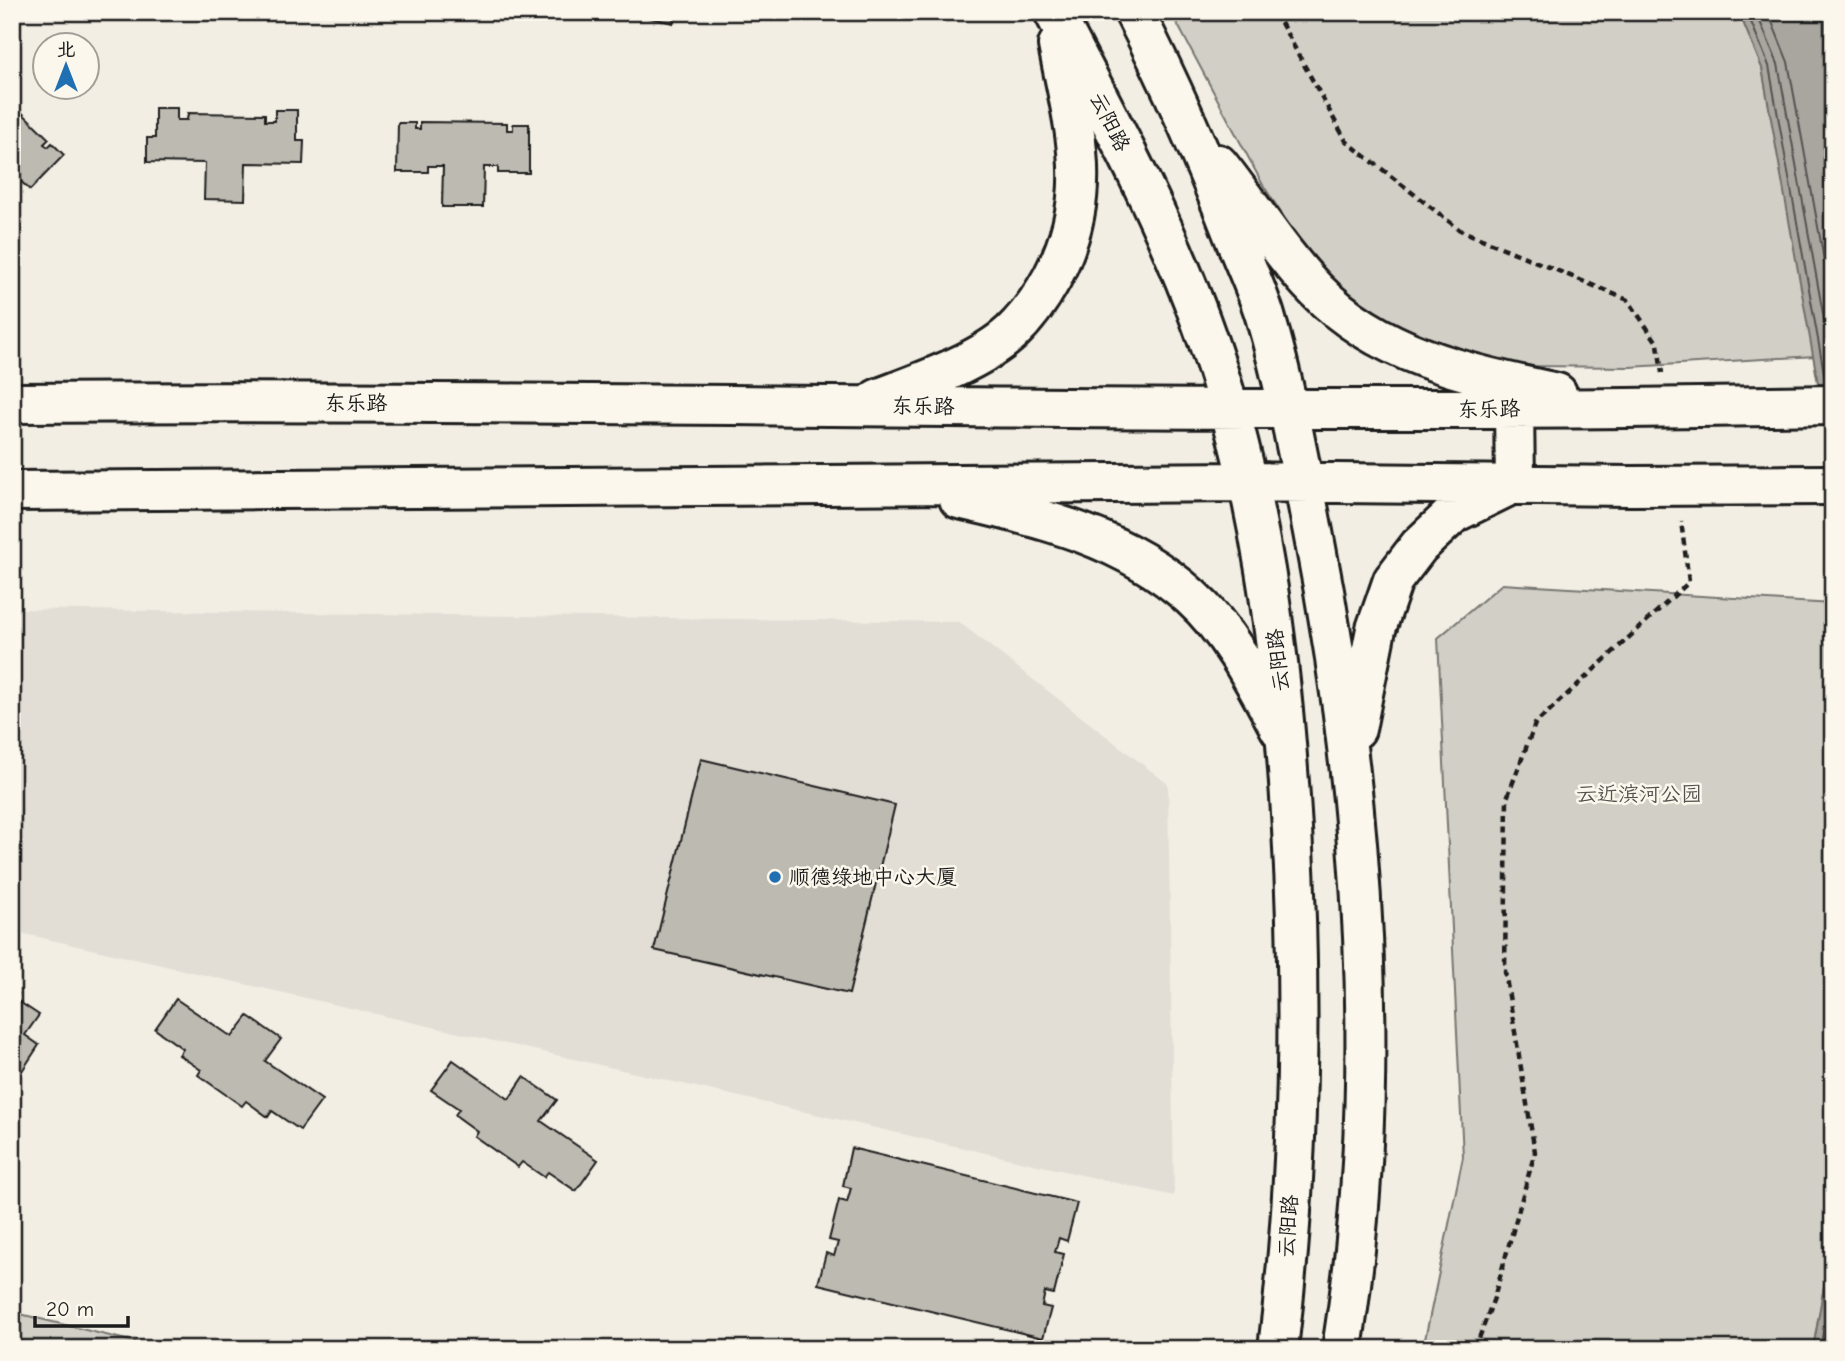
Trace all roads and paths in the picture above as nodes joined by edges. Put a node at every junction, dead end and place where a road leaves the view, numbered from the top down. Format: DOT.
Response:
graph roads {
  1 [pos="1053,12"];
  2 [pos="1134,12"];
  3 [pos="1275,12"];
  4 [pos="1193,134"];
  5 [pos="1663,384"];
  6 [pos="12,403"];
  7 [pos="861,405"];
  8 [pos="1833,405"];
  9 [pos="1627,408"];
  10 [pos="1514,409"];
  11 [pos="1229,410"];
  12 [pos="1288,411"];
  13 [pos="1248,482"];
  14 [pos="1304,482"];
  15 [pos="1514,483"];
  16 [pos="892,484"];
  17 [pos="1833,485"];
  18 [pos="12,491"];
  19 [pos="1680,516"];
  20 [pos="1287,741"];
  21 [pos="1349,762"];
  22 [pos="1278,1349"];
  23 [pos="1342,1349"];
  24 [pos="1475,1349"];
  1 -- 7 [label="main road"];
  1 -- 11 [label="main road, 云阳路"];
  2 -- 4 [label="main road"];
  3 -- 5 [label="path"];
  4 -- 9 [label="main road"];
  4 -- 12 [label="main road"];
  6 -- 7 [label="main road, 东乐路"];
  7 -- 11 [label="main road, 东乐路"];
  8 -- 9 [label="main road, 东乐路, bridge"];
  9 -- 10 [label="main road, 东乐路"];
  10 -- 12 [label="main road, 东乐路"];
  10 -- 15 [label="main road"];
  11 -- 12 [label="main road, 东乐路"];
  11 -- 13 [label="main road, 云阳路"];
  12 -- 14 [label="main road"];
  13 -- 14 [label="main road"];
  13 -- 16 [label="main road"];
  13 -- 20 [label="main road, 云阳路"];
  14 -- 15 [label="main road"];
  14 -- 21 [label="main road"];
  15 -- 17 [label="main road, bridge"];
  15 -- 21 [label="main road"];
  16 -- 18 [label="main road"];
  16 -- 20 [label="main road"];
  19 -- 24 [label="path"];
  20 -- 22 [label="main road, 云阳路"];
  21 -- 23 [label="main road"];
}
